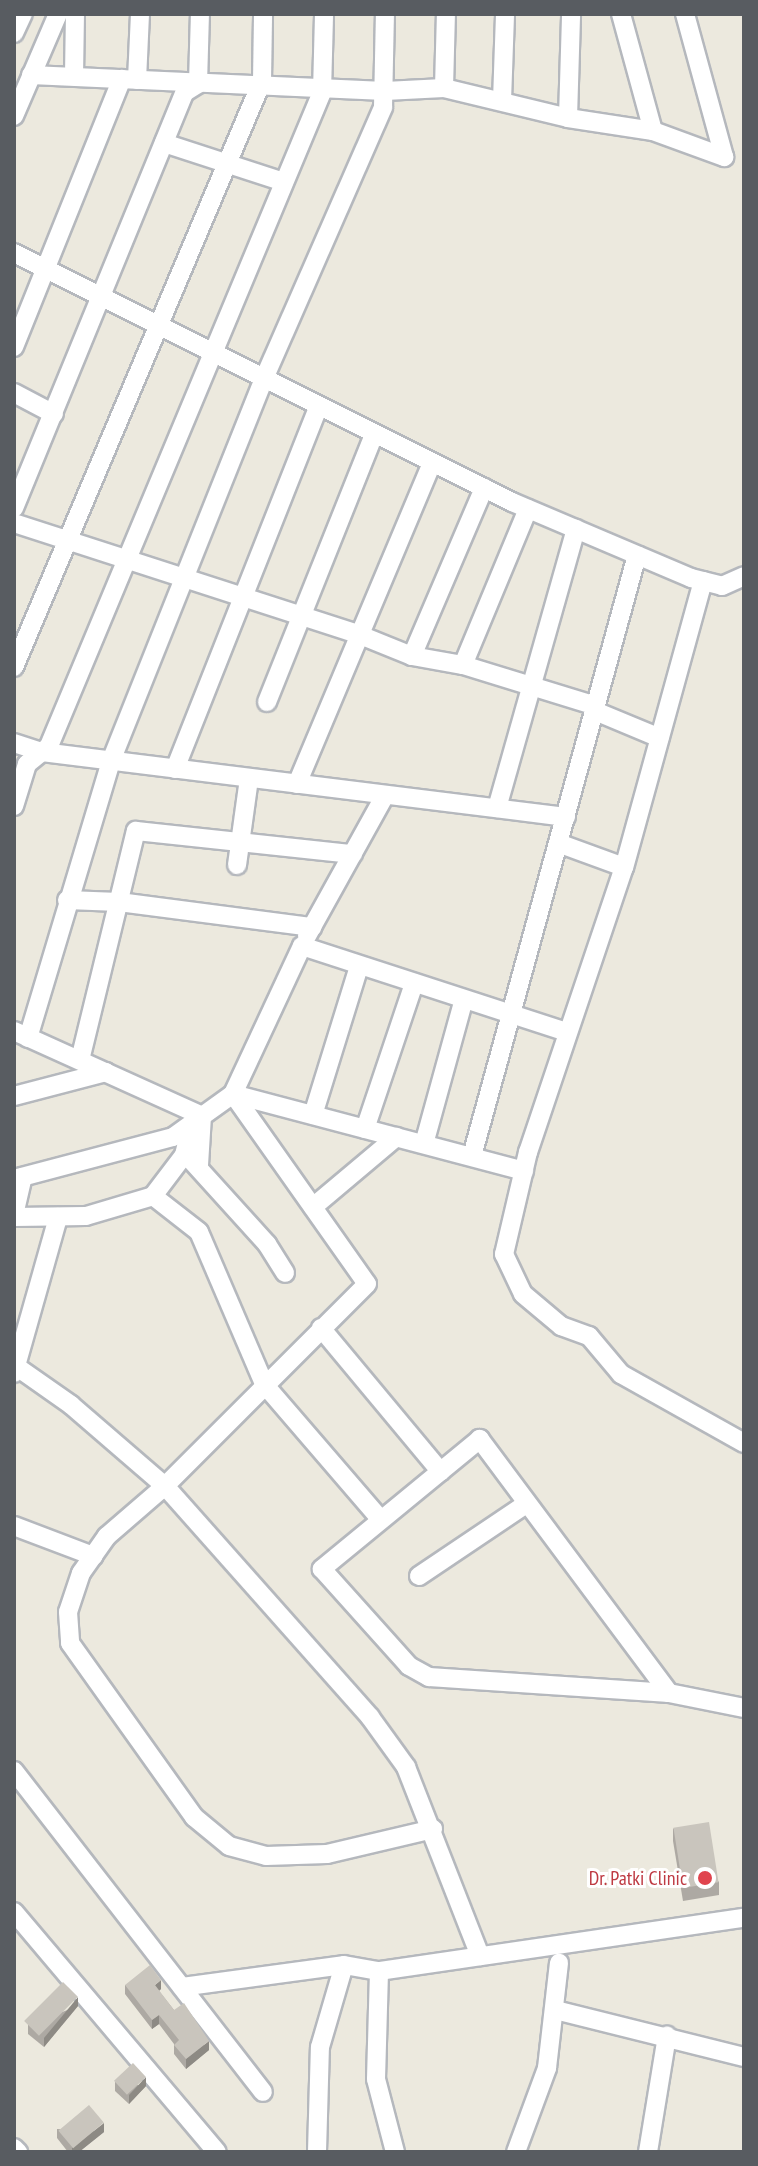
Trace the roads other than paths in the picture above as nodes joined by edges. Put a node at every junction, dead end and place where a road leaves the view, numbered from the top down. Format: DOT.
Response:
graph roads {
  1 [pos="23,14"];
  2 [pos="58,14"];
  3 [pos="75,14"];
  4 [pos="140,14"];
  5 [pos="200,14"];
  6 [pos="263,14"];
  7 [pos="324,14"];
  8 [pos="385,14"];
  9 [pos="446,14"];
  10 [pos="505,14"];
  11 [pos="571,14"];
  12 [pos="621,14"];
  13 [pos="685,14"];
  14 [pos="14,33"];
  15 [pos="31,75"];
  16 [pos="74,76"];
  17 [pos="129,79"];
  18 [pos="262,81"];
  19 [pos="198,84"];
  20 [pos="322,86"];
  21 [pos="444,88"];
  22 [pos="385,91"];
  23 [pos="502,101"];
  24 [pos="14,116"];
  25 [pos="568,118"];
  26 [pos="653,131"];
  27 [pos="164,143"];
  28 [pos="227,163"];
  29 [pos="284,182"];
  30 [pos="14,253"];
  31 [pos="44,269"];
  32 [pos="100,298"];
  33 [pos="157,327"];
  34 [pos="14,347"];
  35 [pos="211,355"];
  36 [pos="263,381"];
  37 [pos="14,393"];
  38 [pos="318,408"];
  39 [pos="54,414"];
  40 [pos="374,435"];
  41 [pos="432,463"];
  42 [pos="484,488"];
  43 [pos="14,508"];
  44 [pos="528,509"];
  45 [pos="14,523"];
  46 [pos="576,529"];
  47 [pos="67,541"];
  48 [pos="637,555"];
  49 [pos="126,560"];
  50 [pos="744,576"];
  51 [pos="186,579"];
  52 [pos="703,581"];
  53 [pos="243,599"];
  54 [pos="301,618"];
  55 [pos="360,635"];
  56 [pos="412,656"];
  57 [pos="463,665"];
  58 [pos="14,667"];
  59 [pos="530,690"];
  60 [pos="267,702"];
  61 [pos="596,706"];
  62 [pos="660,738"];
  63 [pos="14,743"];
  64 [pos="42,752"];
  65 [pos="111,761"];
  66 [pos="175,769"];
  67 [pos="249,779"];
  68 [pos="297,784"];
  69 [pos="385,795"];
  70 [pos="14,806"];
  71 [pos="497,808"];
  72 [pos="566,817"];
  73 [pos="240,843"];
  74 [pos="558,843"];
  75 [pos="353,854"];
  76 [pos="237,865"];
  77 [pos="624,867"];
  78 [pos="67,900"];
  79 [pos="119,902"];
  80 [pos="312,927"];
  81 [pos="302,946"];
  82 [pos="359,966"];
  83 [pos="414,983"];
  84 [pos="464,999"];
  85 [pos="511,1014"];
  86 [pos="567,1032"];
  87 [pos="21,1034"];
  88 [pos="80,1060"];
  89 [pos="106,1072"];
  90 [pos="19,1090"];
  91 [pos="233,1094"];
  92 [pos="313,1115"];
  93 [pos="197,1120"];
  94 [pos="365,1129"];
  95 [pos="396,1137"];
  96 [pos="424,1144"];
  97 [pos="472,1156"];
  98 [pos="191,1160"];
  99 [pos="524,1171"];
  100 [pos="18,1178"];
  101 [pos="153,1196"];
  102 [pos="313,1207"];
  103 [pos="14,1216"];
  104 [pos="58,1217"];
  105 [pos="285,1273"];
  106 [pos="321,1328"];
  107 [pos="15,1370"];
  108 [pos="264,1384"];
  109 [pos="744,1443"];
  110 [pos="441,1472"];
  111 [pos="165,1486"];
  112 [pos="526,1504"];
  113 [pos="381,1520"];
  114 [pos="14,1526"];
  115 [pos="93,1556"];
  116 [pos="419,1576"];
  117 [pos="669,1693"];
  118 [pos="744,1708"];
  119 [pos="14,1771"];
  120 [pos="433,1829"];
  121 [pos="15,1915"];
  122 [pos="744,1918"];
  123 [pos="480,1956"];
  124 [pos="559,1963"];
  125 [pos="344,1965"];
  126 [pos="379,1971"];
  127 [pos="182,1987"];
  128 [pos="555,2010"];
  129 [pos="667,2036"];
  130 [pos="744,2057"];
  131 [pos="263,2092"];
  132 [pos="217,2152"];
  133 [pos="317,2152"];
  134 [pos="395,2152"];
  135 [pos="516,2152"];
  136 [pos="648,2152"];
  1 -- 14 [label="street"];
  2 -- 15 [label="street"];
  3 -- 16 [label="street"];
  4 -- 17 [label="street"];
  5 -- 19 [label="street"];
  6 -- 18 [label="street"];
  7 -- 20 [label="street"];
  8 -- 22 [label="street"];
  9 -- 21 [label="street"];
  10 -- 23 [label="street"];
  11 -- 25 [label="street"];
  12 -- 26 [label="street"];
  13 -- 26 [label="street"];
  15 -- 16 [label="street"];
  15 -- 24 [label="street"];
  16 -- 17 [label="street"];
  17 -- 19 [label="street"];
  17 -- 31 [label="street"];
  18 -- 19 [label="street"];
  18 -- 20 [label="street"];
  18 -- 28 [label="street"];
  19 -- 27 [label="street"];
  20 -- 22 [label="street"];
  20 -- 29 [label="street"];
  21 -- 22 [label="street"];
  21 -- 23 [label="street"];
  22 -- 36 [label="street"];
  23 -- 25 [label="street"];
  25 -- 26 [label="street"];
  27 -- 28 [label="street"];
  27 -- 32 [label="street"];
  28 -- 29 [label="street"];
  28 -- 33 [label="street"];
  29 -- 35 [label="street"];
  30 -- 31 [label="street"];
  31 -- 32 [label="street"];
  31 -- 34 [label="street"];
  32 -- 33 [label="street"];
  32 -- 39 [label="street"];
  33 -- 35 [label="street"];
  33 -- 47 [label="street"];
  35 -- 36 [label="street"];
  35 -- 49 [label="street"];
  36 -- 38 [label="street"];
  36 -- 51 [label="street"];
  37 -- 39 [label="street"];
  38 -- 40 [label="street"];
  38 -- 53 [label="street"];
  39 -- 43 [label="street"];
  40 -- 41 [label="street"];
  40 -- 54 [label="street"];
  41 -- 42 [label="street"];
  41 -- 55 [label="street"];
  42 -- 44 [label="street"];
  42 -- 56 [label="street"];
  44 -- 46 [label="street"];
  44 -- 57 [label="street"];
  45 -- 47 [label="street"];
  46 -- 48 [label="street"];
  46 -- 59 [label="street"];
  47 -- 49 [label="street"];
  47 -- 58 [label="street"];
  48 -- 52 [label="street"];
  48 -- 61 [label="street"];
  49 -- 51 [label="street"];
  49 -- 64 [label="street"];
  50 -- 52 [label="street"];
  51 -- 53 [label="street"];
  51 -- 65 [label="street"];
  52 -- 62 [label="street"];
  53 -- 54 [label="street"];
  53 -- 66 [label="street"];
  54 -- 55 [label="street"];
  54 -- 60 [label="street"];
  55 -- 56 [label="street"];
  55 -- 68 [label="street"];
  56 -- 57 [label="street"];
  57 -- 59 [label="street"];
  59 -- 61 [label="street"];
  59 -- 71 [label="street"];
  61 -- 62 [label="street"];
  61 -- 72 [label="street"];
  62 -- 77 [label="street"];
  63 -- 64 [label="street"];
  64 -- 65 [label="street"];
  64 -- 70 [label="street"];
  65 -- 66 [label="street"];
  65 -- 78 [label="street"];
  66 -- 67 [label="street"];
  67 -- 68 [label="street"];
  67 -- 73 [label="street"];
  68 -- 69 [label="street"];
  69 -- 71 [label="street"];
  69 -- 75 [label="street"];
  71 -- 72 [label="street"];
  72 -- 74 [label="street"];
  73 -- 75 [label="street"];
  73 -- 76 [label="street"];
  73 -- 79 [label="street"];
  74 -- 77 [label="street"];
  74 -- 85 [label="street"];
  75 -- 80 [label="street"];
  77 -- 86 [label="street"];
  78 -- 79 [label="street"];
  78 -- 87 [label="street"];
  79 -- 80 [label="street"];
  79 -- 88 [label="street"];
  80 -- 81 [label="street"];
  81 -- 82 [label="street"];
  81 -- 91 [label="street"];
  82 -- 83 [label="street"];
  82 -- 92 [label="street"];
  83 -- 84 [label="street"];
  83 -- 94 [label="street"];
  84 -- 85 [label="street"];
  84 -- 96 [label="street"];
  85 -- 86 [label="street"];
  85 -- 97 [label="street"];
  86 -- 99 [label="street"];
  87 -- 88 [label="street"];
  88 -- 89 [label="street"];
  89 -- 90 [label="street"];
  89 -- 93 [label="street"];
  91 -- 92 [label="street"];
  91 -- 93 [label="street"];
  91 -- 102 [label="street"];
  92 -- 94 [label="street"];
  93 -- 98 [label="street"];
  93 -- 100 [label="street"];
  94 -- 95 [label="street"];
  95 -- 96 [label="street"];
  95 -- 102 [label="street"];
  96 -- 97 [label="street"];
  97 -- 99 [label="street"];
  98 -- 101 [label="street"];
  98 -- 105 [label="street"];
  99 -- 109 [label="street"];
  100 -- 103 [label="street"];
  101 -- 104 [label="street"];
  101 -- 108 [label="street"];
  102 -- 106 [label="street"];
  103 -- 104 [label="street"];
  104 -- 107 [label="street"];
  106 -- 108 [label="street"];
  106 -- 110 [label="street"];
  107 -- 111 [label="street"];
  108 -- 111 [label="street"];
  108 -- 113 [label="street"];
  110 -- 112 [label="street"];
  110 -- 113 [label="street"];
  111 -- 115 [label="street"];
  111 -- 120 [label="street"];
  112 -- 116 [label="street"];
  112 -- 117 [label="street"];
  113 -- 117 [label="street"];
  114 -- 115 [label="street"];
  115 -- 120 [label="street"];
  117 -- 118 [label="street"];
  119 -- 127 [label="street"];
  120 -- 123 [label="street"];
  121 -- 132 [label="street"];
  122 -- 123 [label="street"];
  123 -- 126 [label="street"];
  124 -- 128 [label="street"];
  125 -- 126 [label="street"];
  125 -- 127 [label="street"];
  125 -- 133 [label="street"];
  126 -- 134 [label="street"];
  127 -- 131 [label="street"];
  128 -- 129 [label="street"];
  128 -- 135 [label="street"];
  129 -- 130 [label="street"];
  129 -- 136 [label="street"];
}
